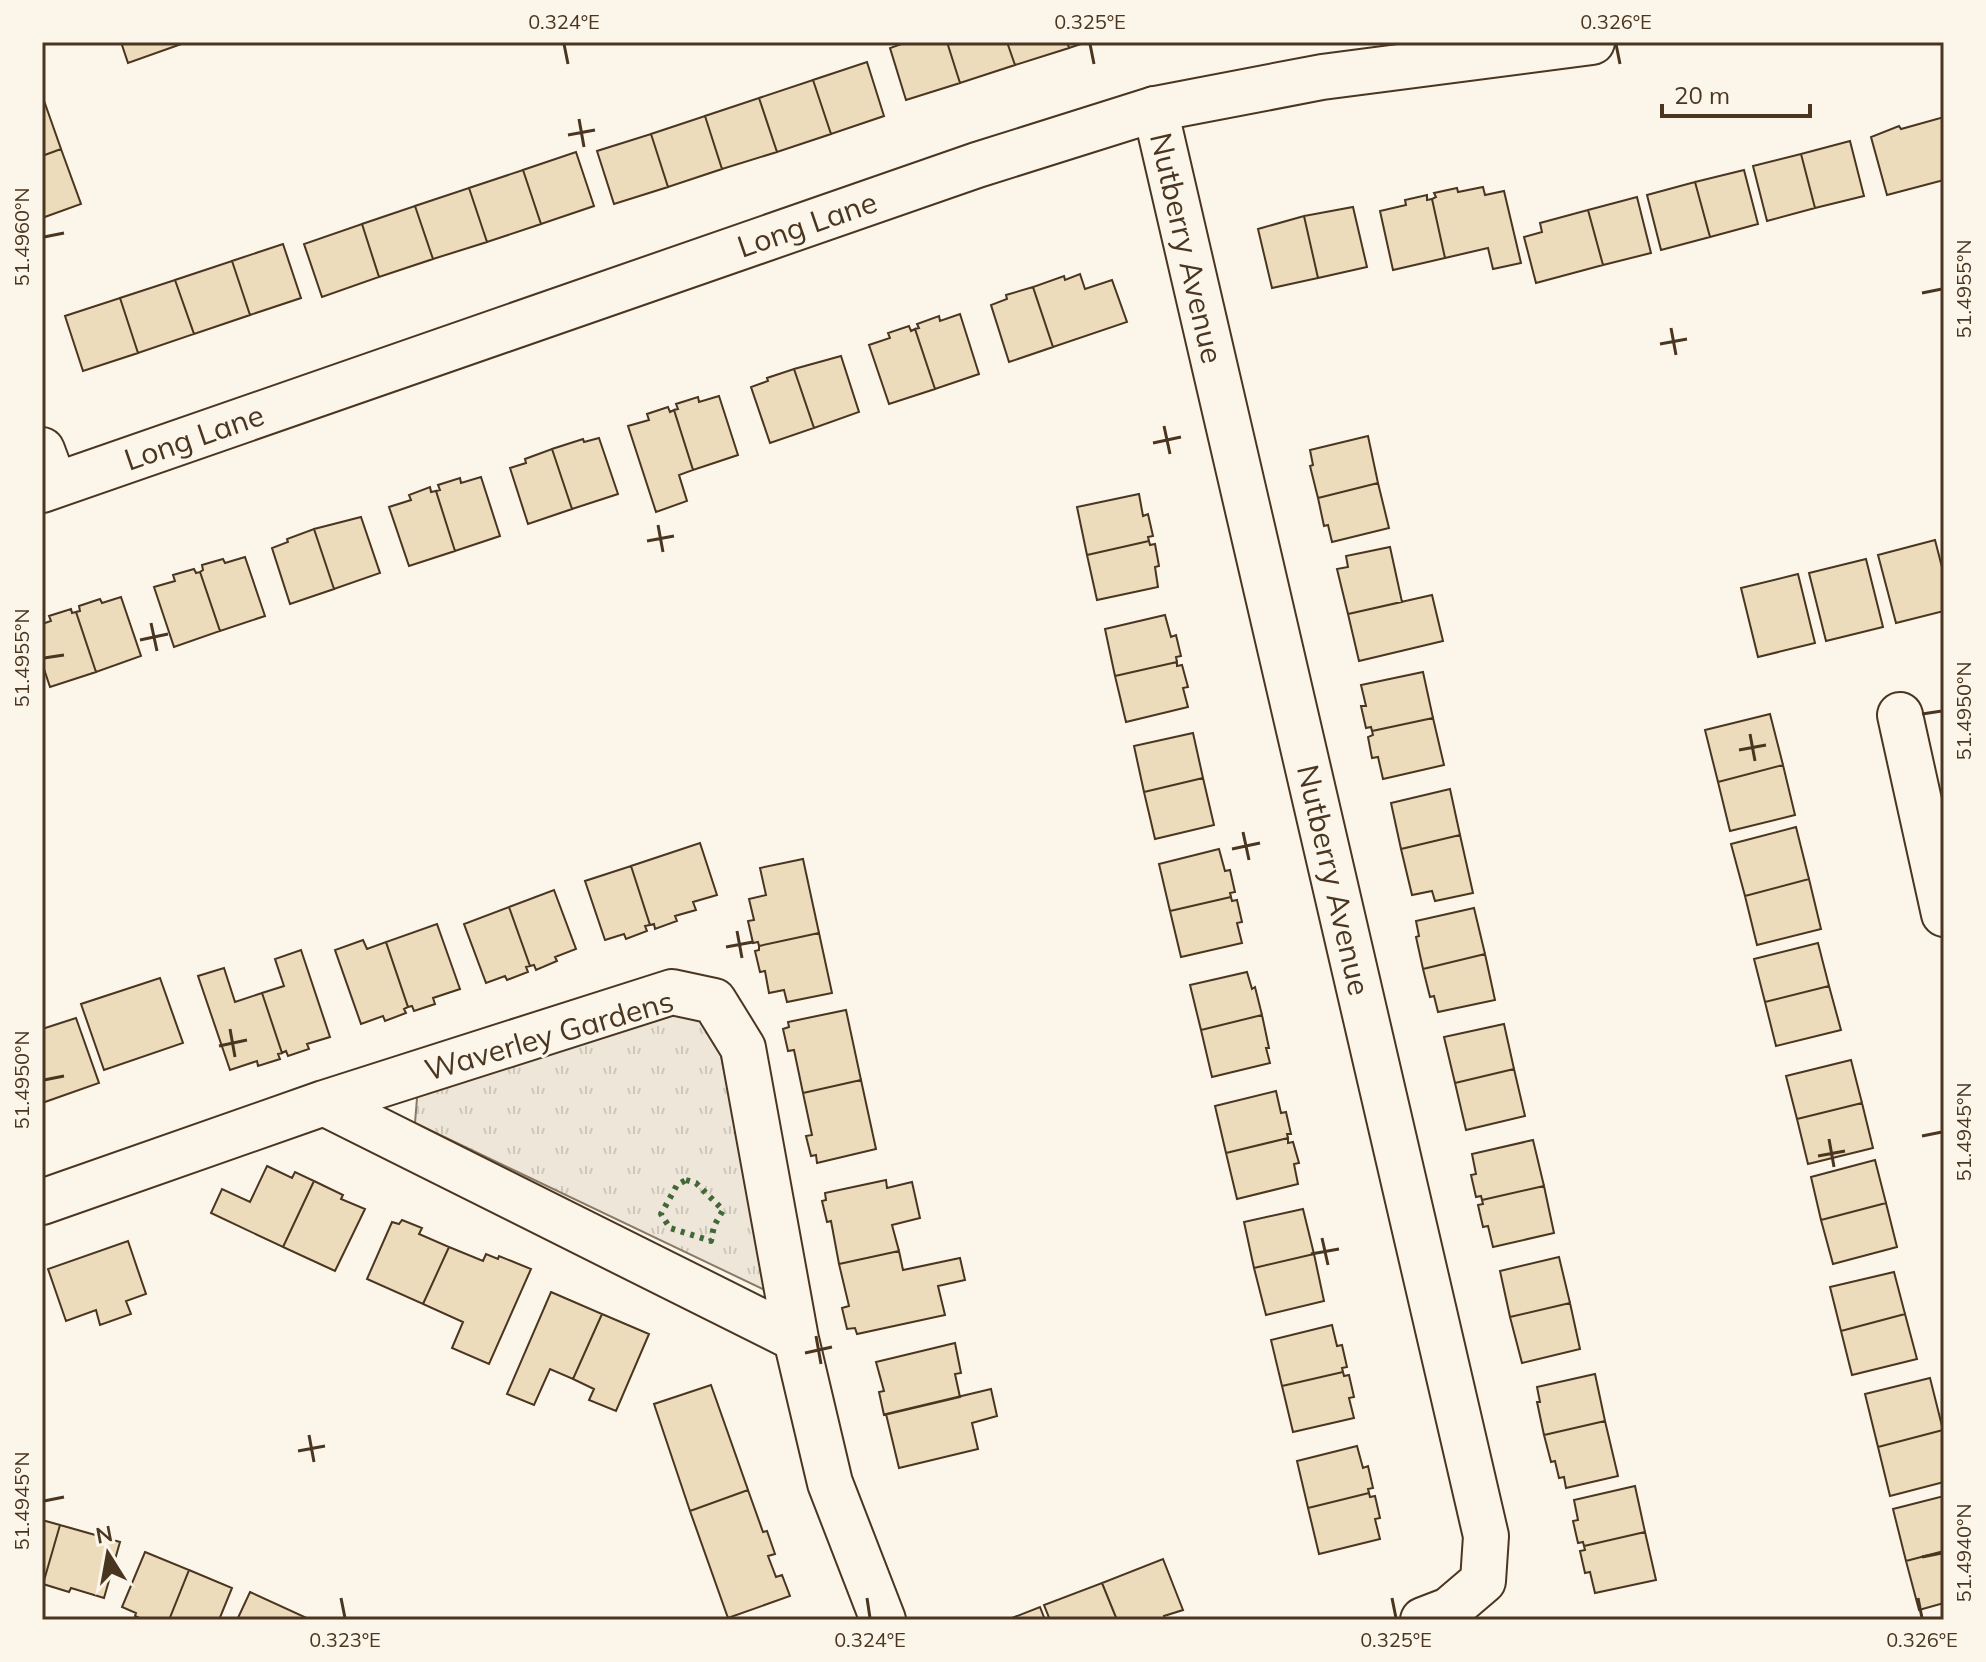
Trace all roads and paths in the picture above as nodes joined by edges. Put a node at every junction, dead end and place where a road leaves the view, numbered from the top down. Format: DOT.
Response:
graph roads {
  1 [pos="1592,42"];
  2 [pos="1155,109"];
  3 [pos="46,475"];
  4 [pos="1900,715"];
  5 [pos="1930,781"];
  6 [pos="1944,914"];
  7 [pos="324,1103"];
  8 [pos="42,1202"];
  9 [pos="796,1339"];
  10 [pos="883,1620"];
  11 [pos="1423,1620"];
  1 -- 2 [label="street, Long Lane"];
  2 -- 3 [label="street, Long Lane"];
  2 -- 11 [label="street, Nutberry Avenue"];
  4 -- 5 [label="street"];
  5 -- 6 [label="street"];
  7 -- 8 [label="street, Waverley Gardens"];
  7 -- 9 [label="street"];
  7 -- 9 [label="street, Waverley Gardens"];
  9 -- 10 [label="street, Waverley Gardens"];
}
